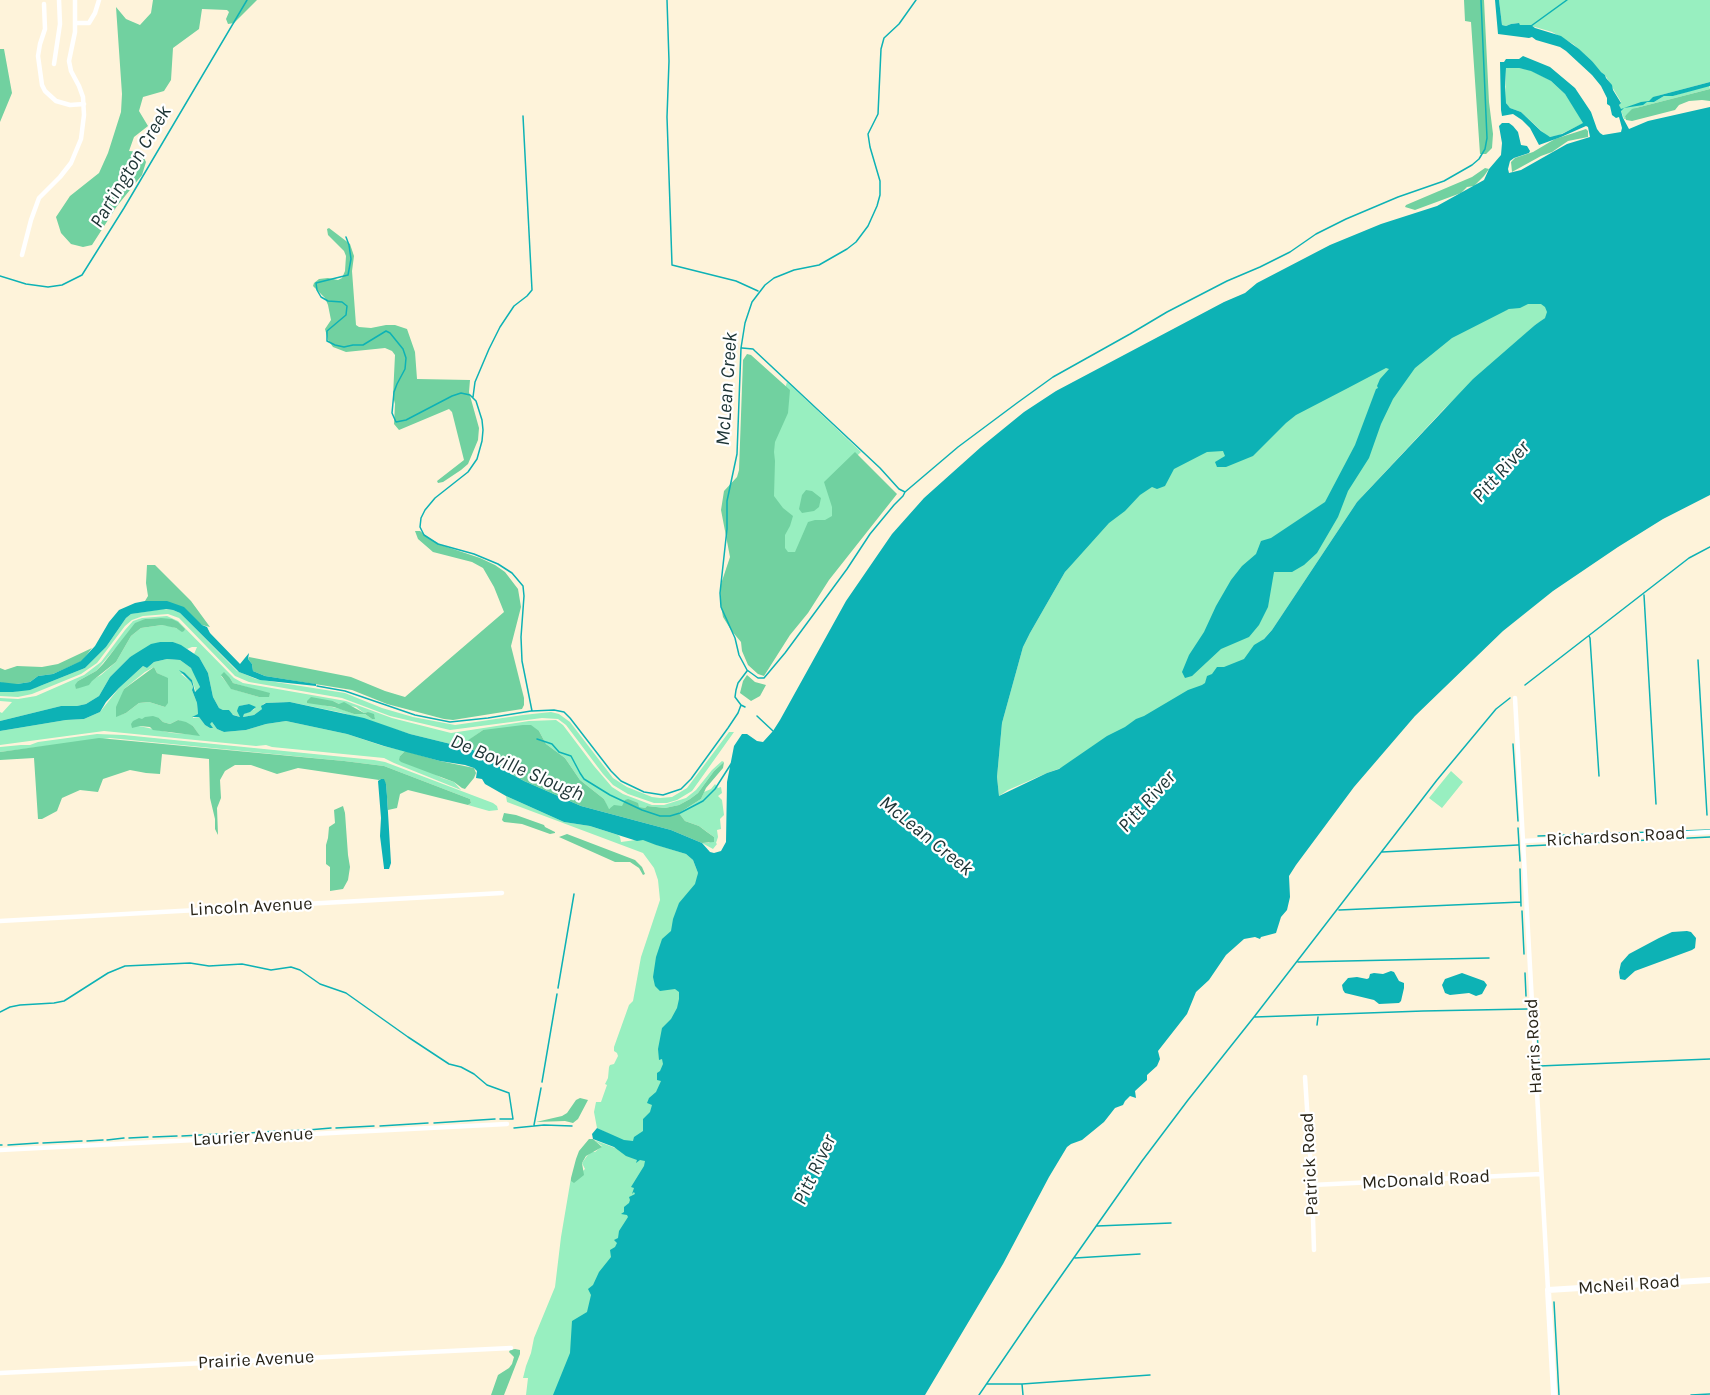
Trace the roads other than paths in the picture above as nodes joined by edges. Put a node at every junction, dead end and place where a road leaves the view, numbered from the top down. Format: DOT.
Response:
graph roads {
  1 [pos="59,0"];
  2 [pos="75,0"];
  3 [pos="99,0"];
  4 [pos="44,4"];
  5 [pos="75,23"];
  6 [pos="45,29"];
  7 [pos="59,32"];
  8 [pos="54,64"];
  9 [pos="84,104"];
  10 [pos="22,255"];
  11 [pos="1515,698"];
  12 [pos="1710,832"];
  13 [pos="1522,841"];
  14 [pos="502,893"];
  15 [pos="0,921"];
  16 [pos="1305,1077"];
  17 [pos="507,1124"];
  18 [pos="0,1150"];
  19 [pos="1541,1174"];
  20 [pos="1312,1185"];
  21 [pos="1314,1250"];
  22 [pos="1710,1280"];
  23 [pos="1548,1290"];
  24 [pos="511,1348"];
  25 [pos="0,1373"];
  26 [pos="1554,1395"];
  1 -- 7 [label="street"];
  2 -- 5 [label="street"];
  3 -- 5 [label="street"];
  4 -- 6 [label="street"];
  5 -- 9 [label="street"];
  6 -- 7 [label="street"];
  6 -- 9 [label="street"];
  7 -- 8 [label="street"];
  9 -- 10 [label="street"];
  11 -- 13 [label="street, Harris Road"];
  12 -- 13 [label="street, Richardson Road"];
  13 -- 19 [label="street, Harris Road"];
  14 -- 15 [label="street, Lincoln Avenue"];
  16 -- 20 [label="street, Patrick Road"];
  17 -- 18 [label="street, Laurier Avenue"];
  19 -- 20 [label="street, McDonald Road"];
  19 -- 23 [label="street, Harris Road"];
  20 -- 21 [label="street, Patrick Road"];
  22 -- 23 [label="main road, McNeil Road"];
  23 -- 26 [label="main road, Harris Road"];
  24 -- 25 [label="street, Prairie Avenue"];
}
